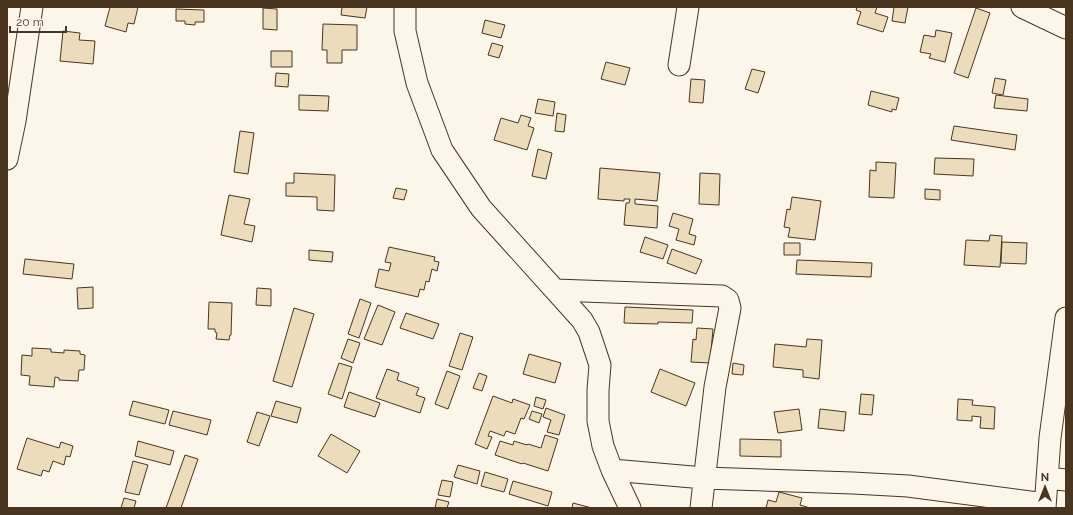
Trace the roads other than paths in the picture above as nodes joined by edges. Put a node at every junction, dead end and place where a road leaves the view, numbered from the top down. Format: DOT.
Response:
graph roads {
  1 [pos="32,7"];
  2 [pos="405,7"];
  3 [pos="688,7"];
  4 [pos="1022,7"];
  5 [pos="1066,28"];
  6 [pos="679,65"];
  7 [pos="11,120"];
  8 [pos="7,159"];
  9 [pos="555,290"];
  10 [pos="1066,318"];
  11 [pos="612,470"];
  12 [pos="704,478"];
  13 [pos="1056,479"];
  14 [pos="1045,506"];
  15 [pos="630,508"];
  16 [pos="701,508"];
  1 -- 7 [label="street"];
  2 -- 9 [label="street"];
  3 -- 6 [label="street"];
  4 -- 5 [label="street"];
  7 -- 8 [label="street"];
  9 -- 11 [label="street"];
  9 -- 12 [label="street"];
  10 -- 13 [label="street"];
  11 -- 12 [label="street"];
  11 -- 15 [label="street"];
  12 -- 14 [label="street"];
  12 -- 16 [label="street"];
  13 -- 14 [label="street"];
}
